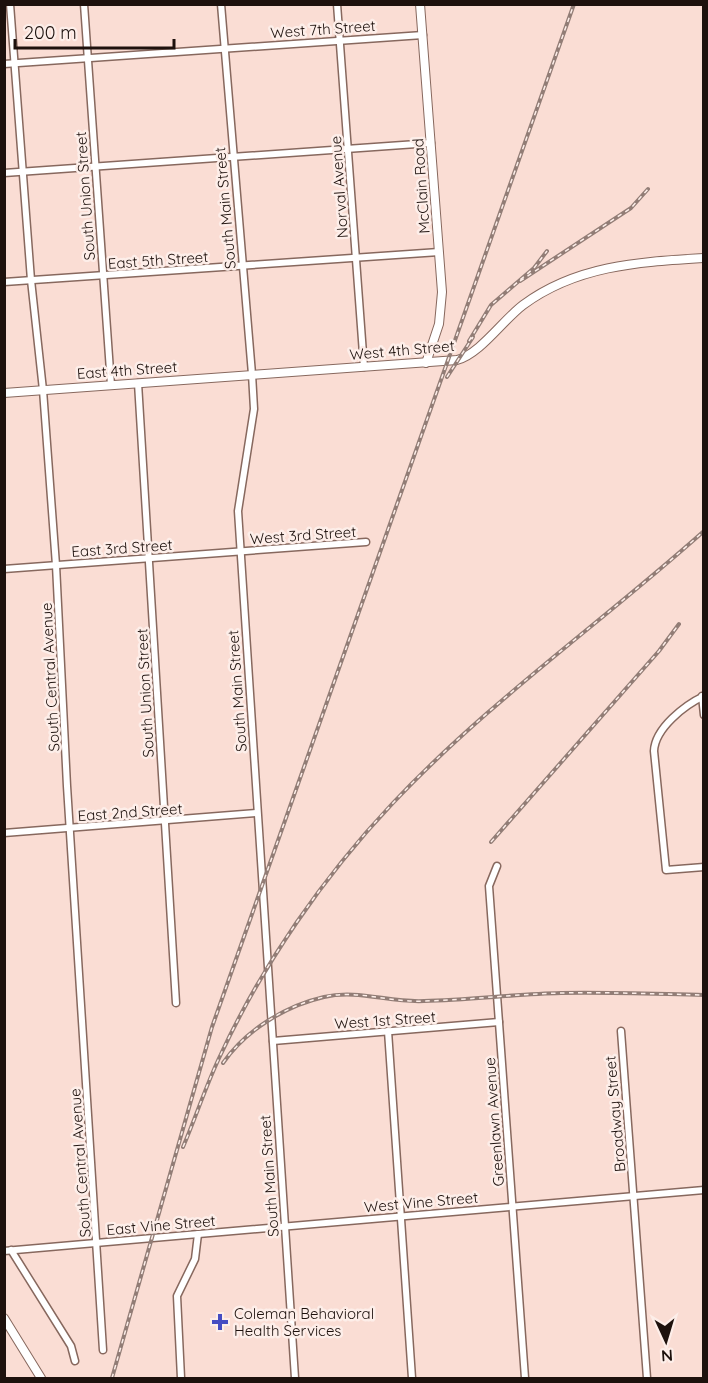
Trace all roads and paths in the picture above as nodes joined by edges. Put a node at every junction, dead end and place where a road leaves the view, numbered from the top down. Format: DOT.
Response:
graph roads {
  1 [pos="10,4"];
  2 [pos="84,4"];
  3 [pos="221,4"];
  4 [pos="337,4"];
  5 [pos="420,4"];
  6 [pos="423,35"];
  7 [pos="339,39"];
  8 [pos="224,48"];
  9 [pos="87,58"];
  10 [pos="15,63"];
  11 [pos="4,64"];
  12 [pos="431,143"];
  13 [pos="348,148"];
  14 [pos="233,156"];
  15 [pos="95,166"];
  16 [pos="22,172"];
  17 [pos="4,173"];
  18 [pos="439,252"];
  19 [pos="356,257"];
  20 [pos="704,258"];
  21 [pos="241,266"];
  22 [pos="103,275"];
  23 [pos="31,280"];
  24 [pos="4,282"];
  25 [pos="426,363"];
  26 [pos="364,367"];
  27 [pos="252,374"];
  28 [pos="138,383"];
  29 [pos="111,385"];
  30 [pos="43,390"];
  31 [pos="4,393"];
  32 [pos="366,542"];
  33 [pos="240,551"];
  34 [pos="149,558"];
  35 [pos="56,565"];
  36 [pos="4,569"];
  37 [pos="703,696"];
  38 [pos="704,715"];
  39 [pos="257,813"];
  40 [pos="164,821"];
  41 [pos="70,828"];
  42 [pos="4,833"];
  43 [pos="497,866"];
  44 [pos="704,867"];
  45 [pos="176,1003"];
  46 [pos="500,1022"];
  47 [pos="388,1031"];
  48 [pos="621,1031"];
  49 [pos="273,1041"];
  50 [pos="704,1190"];
  51 [pos="634,1196"];
  52 [pos="512,1206"];
  53 [pos="401,1215"];
  54 [pos="284,1227"];
  55 [pos="198,1234"];
  56 [pos="98,1243"];
  57 [pos="8,1250"];
  58 [pos="4,1318"];
  59 [pos="104,1350"];
  60 [pos="75,1361"];
  61 [pos="41,1378"];
  62 [pos="181,1378"];
  63 [pos="295,1378"];
  64 [pos="412,1378"];
  65 [pos="525,1378"];
  66 [pos="647,1378"];
  1 -- 10 [label="street, South Central Avenue"];
  2 -- 9 [label="street, South Union Street"];
  3 -- 8 [label="street, South Main Street"];
  4 -- 7 [label="street, Norval Avenue"];
  5 -- 6 [label="street, McClain Road"];
  6 -- 7 [label="street, West 7th Street"];
  6 -- 12 [label="street, McClain Road"];
  7 -- 8 [label="street, West 7th Street"];
  7 -- 13 [label="street, Norval Avenue"];
  8 -- 9 [label="street, West 7th Street"];
  8 -- 14 [label="street, South Main Street"];
  9 -- 10 [label="street, West 7th Street"];
  9 -- 15 [label="street, South Union Street"];
  10 -- 11 [label="street, West 7th Street"];
  10 -- 16 [label="street, South Central Avenue"];
  12 -- 13 [label="street"];
  12 -- 18 [label="street, McClain Road"];
  13 -- 14 [label="street"];
  13 -- 19 [label="street, Norval Avenue"];
  14 -- 15 [label="street"];
  14 -- 21 [label="street, South Main Street"];
  15 -- 16 [label="street"];
  15 -- 22 [label="street, South Union Street"];
  16 -- 17 [label="street"];
  16 -- 23 [label="street, South Central Avenue"];
  18 -- 19 [label="street, East 5th Street"];
  18 -- 25 [label="street, McClain Road"];
  19 -- 21 [label="street, East 5th Street"];
  19 -- 26 [label="street, Norval Avenue"];
  20 -- 25 [label="street, West 4th Street"];
  21 -- 22 [label="street, East 5th Street"];
  21 -- 27 [label="street, South Main Street"];
  22 -- 23 [label="street, East 5th Street"];
  22 -- 29 [label="street, South Union Street"];
  23 -- 24 [label="street, East 5th Street"];
  23 -- 30 [label="street, South Central Avenue"];
  25 -- 26 [label="street, West 4th Street"];
  26 -- 27 [label="street, West 4th Street"];
  27 -- 28 [label="street, East 4th Street"];
  27 -- 33 [label="street, South Main Street"];
  28 -- 29 [label="street, East 4th Street"];
  28 -- 34 [label="street, South Union Street"];
  29 -- 30 [label="street, East 4th Street"];
  30 -- 31 [label="street, East 4th Street"];
  30 -- 35 [label="street, South Central Avenue"];
  32 -- 33 [label="street, West 3rd Street"];
  33 -- 34 [label="street, East 3rd Street"];
  33 -- 39 [label="street, South Main Street"];
  34 -- 35 [label="street, East 3rd Street"];
  34 -- 40 [label="street, South Union Street"];
  35 -- 36 [label="street, East 3rd Street"];
  35 -- 41 [label="street, South Central Avenue"];
  37 -- 38 [label="street"];
  37 -- 44 [label="street"];
  39 -- 40 [label="street, East 2nd Street"];
  39 -- 49 [label="street, South Main Street"];
  40 -- 41 [label="street, East 2nd Street"];
  40 -- 45 [label="street, South Union Street"];
  41 -- 42 [label="street, East 2nd Street"];
  41 -- 56 [label="street, South Central Avenue"];
  43 -- 46 [label="street, Greenlawn Avenue"];
  46 -- 47 [label="street, West 1st Street"];
  46 -- 52 [label="street, Greenlawn Avenue"];
  47 -- 49 [label="street, West 1st Street"];
  47 -- 53 [label="street"];
  48 -- 51 [label="street, Broadway Street"];
  49 -- 54 [label="street, South Main Street"];
  50 -- 51 [label="street, West Vine Street"];
  51 -- 52 [label="street, West Vine Street"];
  51 -- 66 [label="street, Broadway Street"];
  52 -- 53 [label="street, West Vine Street"];
  52 -- 65 [label="street, Greenlawn Avenue"];
  53 -- 54 [label="street, West Vine Street"];
  53 -- 64 [label="street"];
  54 -- 55 [label="street, East Vine Street"];
  54 -- 63 [label="street, South Main Street"];
  55 -- 56 [label="street, East Vine Street"];
  55 -- 62 [label="street"];
  56 -- 57 [label="street, East Vine Street"];
  56 -- 59 [label="street, South Central Avenue"];
  57 -- 60 [label="street"];
  58 -- 61 [label="street"];
}
